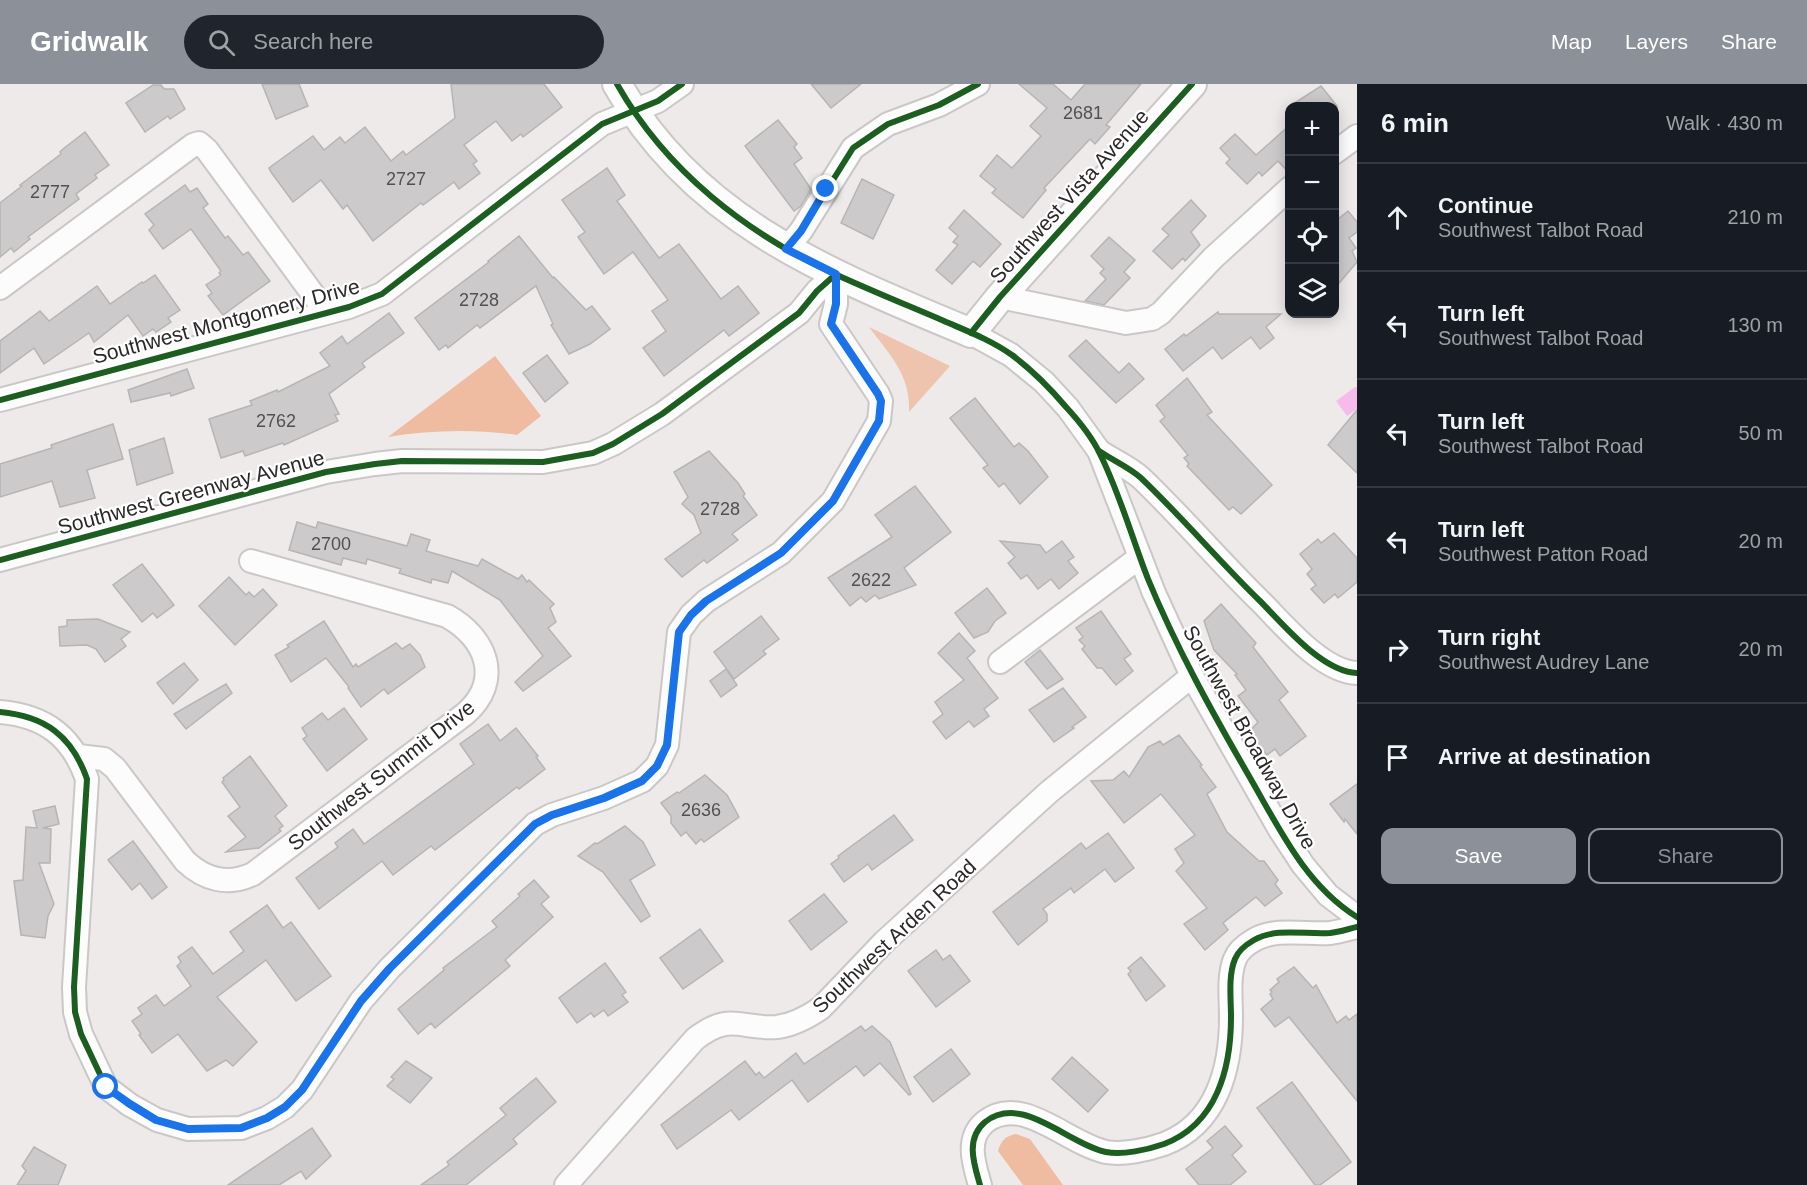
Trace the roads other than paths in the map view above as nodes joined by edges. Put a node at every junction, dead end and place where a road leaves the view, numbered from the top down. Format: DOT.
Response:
graph roads {
  1 [pos="617,84"];
  2 [pos="682,84"];
  3 [pos="978,84"];
  4 [pos="1192,84"];
  5 [pos="633,112"];
  6 [pos="1357,136"];
  7 [pos="1339,150"];
  8 [pos="1285,193"];
  9 [pos="786,249"];
  10 [pos="836,274"];
  11 [pos="0,288"];
  12 [pos="1000,297"];
  13 [pos="326,312"];
  14 [pos="971,333"];
  15 [pos="0,400"];
  16 [pos="1099,451"];
  17 [pos="1140,557"];
  18 [pos="0,560"];
  19 [pos="251,561"];
  20 [pos="1000,662"];
  21 [pos="1192,676"];
  22 [pos="1354,680"];
  23 [pos="0,712"];
  24 [pos="78,756"];
  25 [pos="1357,917"];
  26 [pos="1357,927"];
  27 [pos="566,1185"];
  28 [pos="980,1185"];
  1 -- 5 [label="main road"];
  2 -- 5 [label="street, Southwest Montgomery Drive"];
  3 -- 9 [label="street"];
  4 -- 12 [label="main road, Southwest Vista Avenue"];
  5 -- 9 [label="main road"];
  5 -- 13 [label="street, Southwest Montgomery Drive"];
  6 -- 7 [label="street"];
  8 -- 12 [label="street"];
  9 -- 10 [label="main road"];
  10 -- 14 [label="main road"];
  10 -- 18 [label="street, Southwest Greenway Avenue"];
  10 -- 24 [label="street"];
  11 -- 13 [label="street"];
  12 -- 14 [label="main road, Southwest Vista Avenue"];
  13 -- 15 [label="street, Southwest Montgomery Drive"];
  14 -- 16 [label="street, Southwest Broadway Drive"];
  16 -- 17 [label="street, Southwest Broadway Drive"];
  16 -- 22 [label="street"];
  17 -- 20 [label="street"];
  17 -- 21 [label="street, Southwest Broadway Drive"];
  19 -- 24 [label="street, Southwest Summit Drive"];
  21 -- 25 [label="street, Southwest Broadway Drive"];
  21 -- 27 [label="street, Southwest Arden Road"];
  23 -- 24 [label="street"];
  26 -- 28 [label="street"];
}
